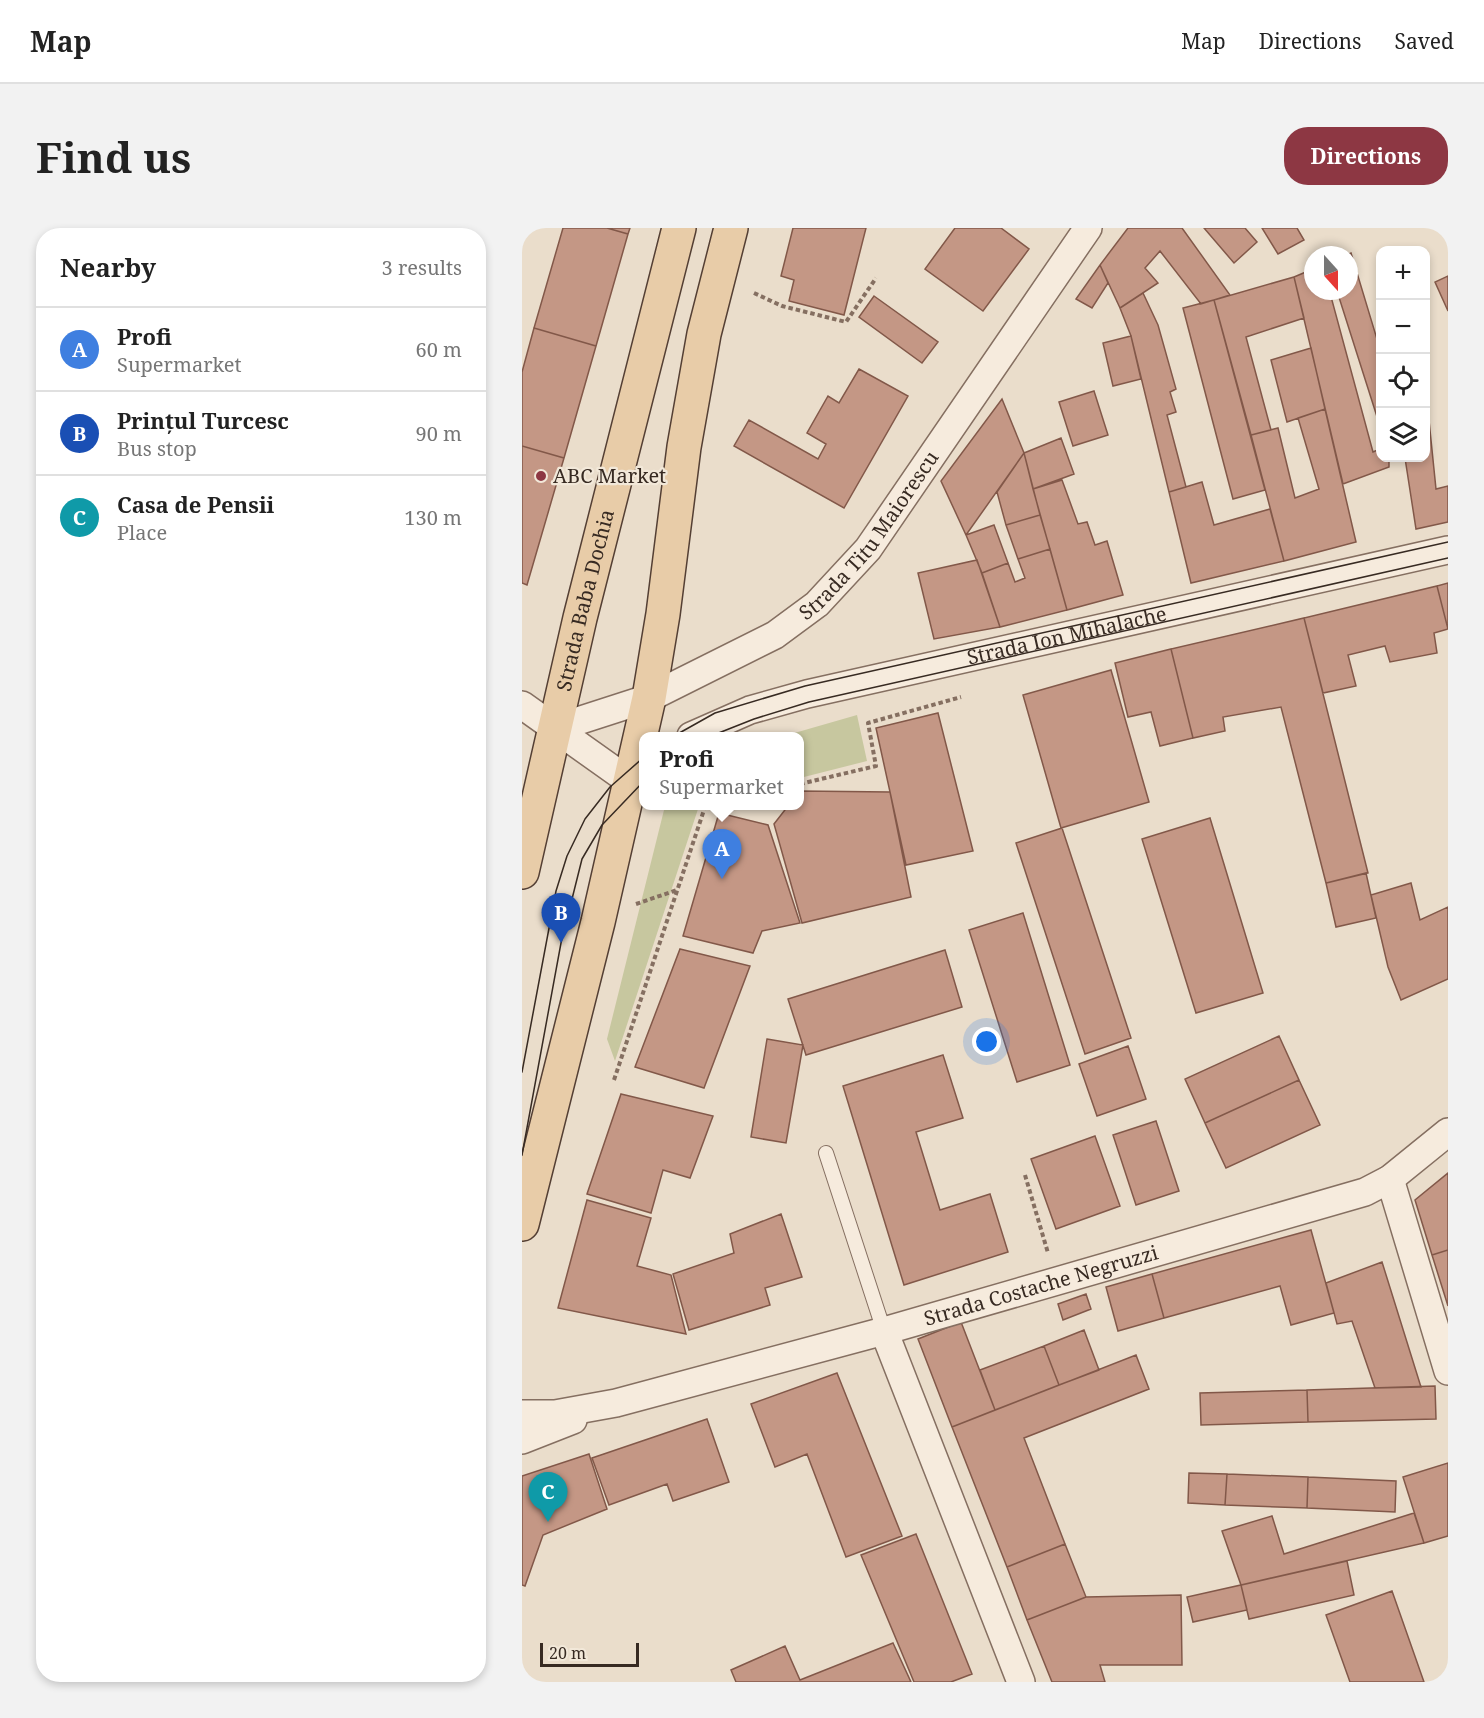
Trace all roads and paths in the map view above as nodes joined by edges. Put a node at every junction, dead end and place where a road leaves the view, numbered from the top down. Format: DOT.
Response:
graph roads {
  1 [pos="679,228"];
  2 [pos="731,228"];
  3 [pos="1088,228"];
  4 [pos="876,278"];
  5 [pos="754,293"];
  6 [pos="1448,550"];
  7 [pos="961,697"];
  8 [pos="649,698"];
  9 [pos="522,705"];
  10 [pos="553,729"];
  11 [pos="644,732"];
  12 [pos="700,732"];
  13 [pos="637,775"];
  14 [pos="804,783"];
  15 [pos="703,810"];
  16 [pos="522,872"];
  17 [pos="677,890"];
  18 [pos="630,906"];
  19 [pos="614,1080"];
  20 [pos="1448,1132"];
  21 [pos="826,1153"];
  22 [pos="1025,1175"];
  23 [pos="1390,1179"];
  24 [pos="522,1224"];
  25 [pos="1057,1282"];
  26 [pos="884,1331"];
  27 [pos="1448,1371"];
  28 [pos="616,1403"];
  29 [pos="522,1414"];
  30 [pos="522,1440"];
  31 [pos="1021,1682"];
  1 -- 10 [label="main road, Strada Baba Dochia"];
  2 -- 8 [label="main road"];
  3 -- 8 [label="street, Strada Titu Maiorescu"];
  4 -- 5 [label="path"];
  6 -- 12 [label="street, Strada Ion Mihalache"];
  7 -- 14 [label="path"];
  8 -- 10 [label="street, Strada Titu Maiorescu"];
  8 -- 11 [label="main road"];
  9 -- 10 [label="street"];
  10 -- 13 [label="street"];
  10 -- 16 [label="main road, Strada Baba Dochia"];
  13 -- 24 [label="main road"];
  15 -- 17 [label="path"];
  17 -- 18 [label="path"];
  17 -- 19 [label="path"];
  20 -- 23 [label="street, Strada Costache Negruzzi"];
  21 -- 26 [label="lane"];
  22 -- 25 [label="path"];
  23 -- 25 [label="street, Strada Costache Negruzzi"];
  23 -- 27 [label="street"];
  25 -- 26 [label="street, Strada Costache Negruzzi"];
  26 -- 28 [label="street, Strada Costache Negruzzi"];
  26 -- 31 [label="street"];
  28 -- 29 [label="street, Strada Costache Negruzzi"];
  28 -- 30 [label="street, Strada Costache Negruzzi"];
}
